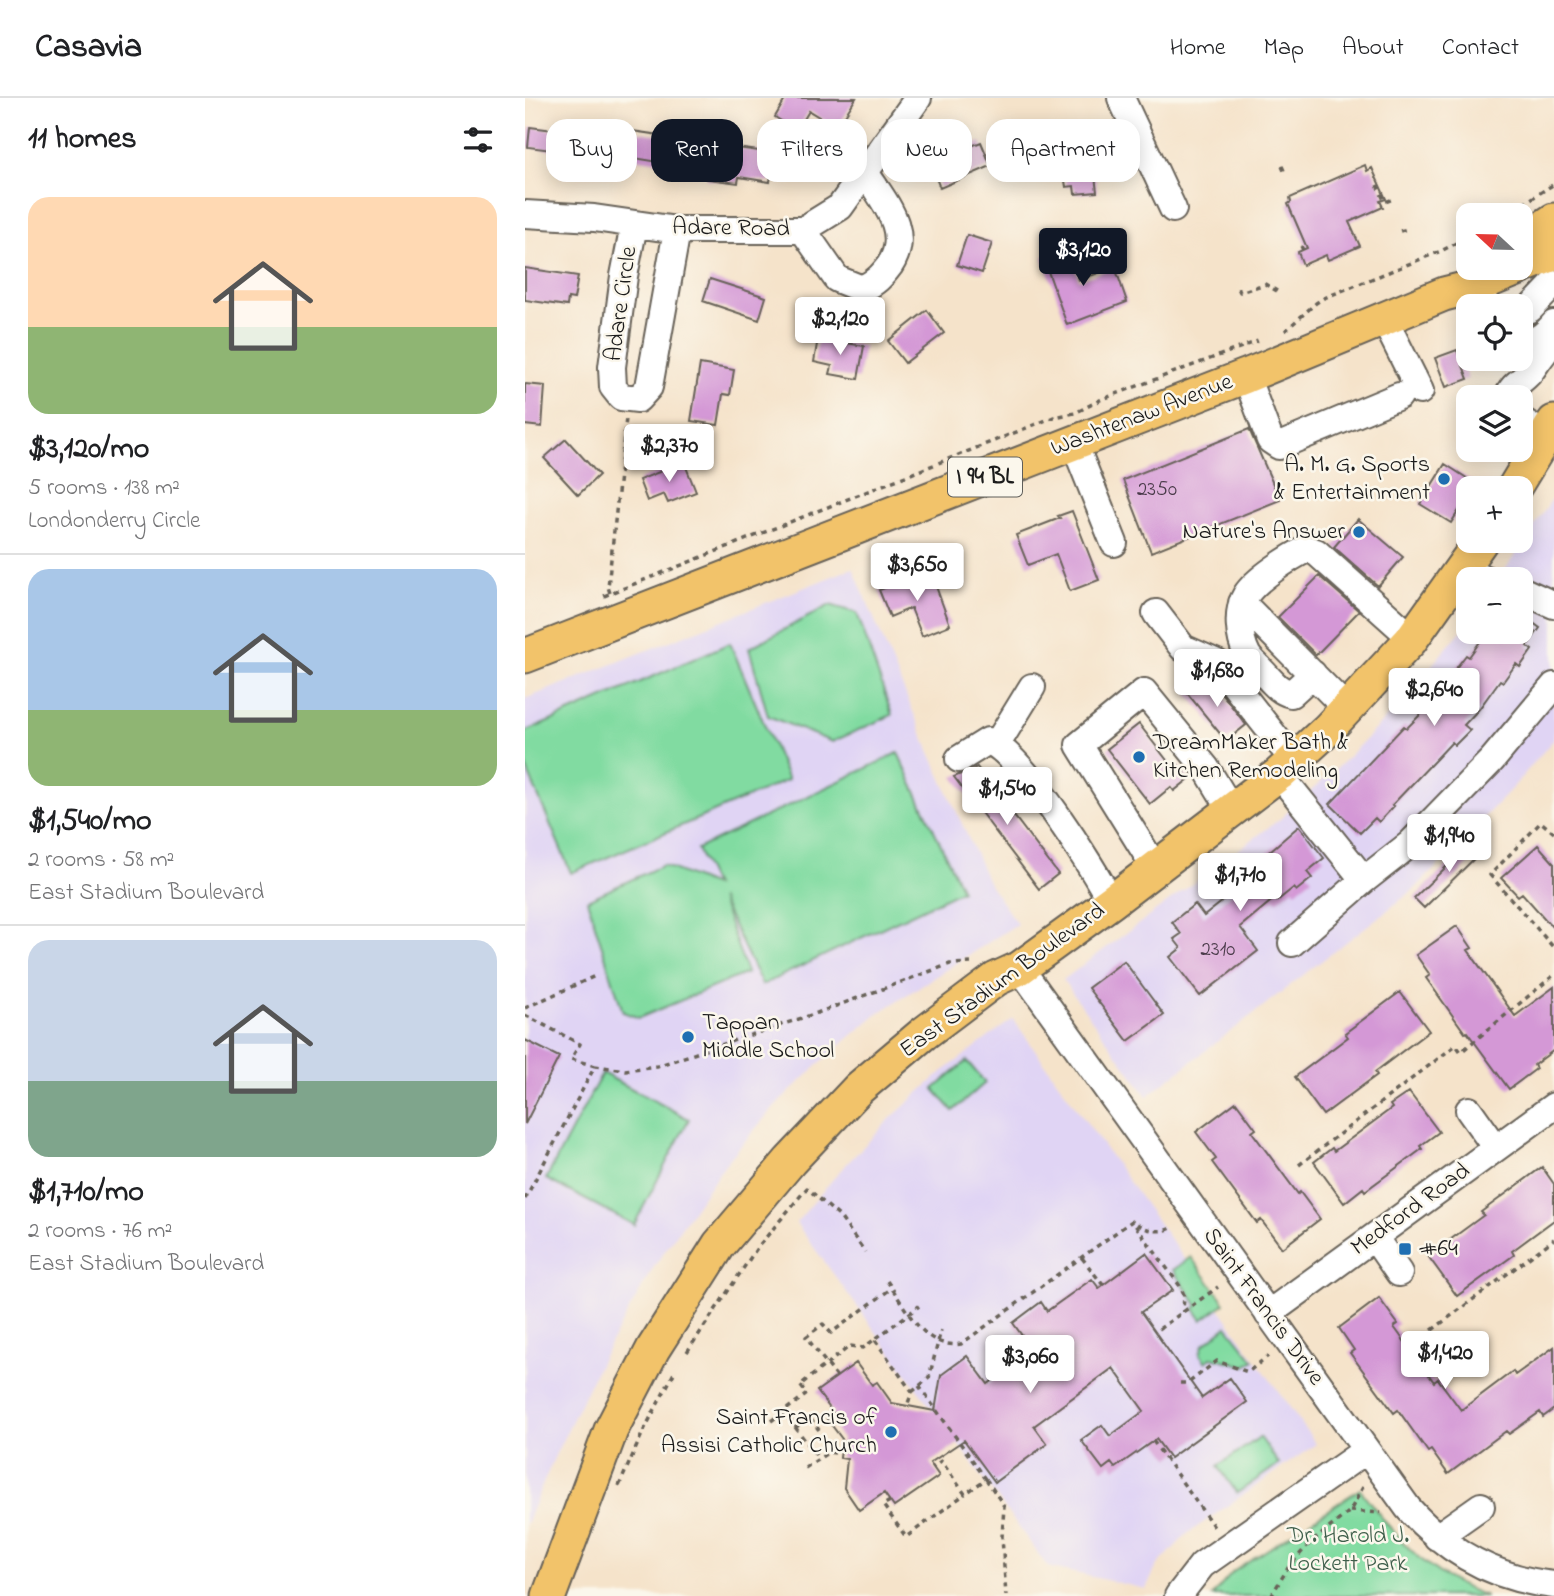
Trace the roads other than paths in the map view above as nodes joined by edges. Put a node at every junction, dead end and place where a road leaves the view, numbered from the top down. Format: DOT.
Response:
graph roads {
  1 [pos="918,98"];
  2 [pos="1121,98"];
  3 [pos="867,171"];
  4 [pos="867,174"];
  5 [pos="859,182"];
  6 [pos="1173,209"];
  7 [pos="525,214"];
  8 [pos="1554,220"];
  9 [pos="635,225"];
  10 [pos="677,230"];
  11 [pos="803,230"];
  12 [pos="1533,234"];
  13 [pos="1554,254"];
  14 [pos="1533,263"];
  15 [pos="1492,280"];
  16 [pos="1554,284"];
  17 [pos="1473,288"];
  18 [pos="1533,306"];
  19 [pos="1384,319"];
  20 [pos="1554,324"];
  21 [pos="1540,344"];
  22 [pos="1246,376"];
  23 [pos="1514,385"];
  24 [pos="1543,434"];
  25 [pos="1074,443"];
  26 [pos="1520,476"];
  27 [pos="1114,542"];
  28 [pos="1456,593"];
  29 [pos="1533,595"];
  30 [pos="1554,605"];
  31 [pos="1156,613"];
  32 [pos="1412,638"];
  33 [pos="525,656"];
  34 [pos="1554,686"];
  35 [pos="1032,687"];
  36 [pos="1347,709"];
  37 [pos="997,744"];
  38 [pos="959,760"];
  39 [pos="1287,767"];
  40 [pos="1232,811"];
  41 [pos="1156,869"];
  42 [pos="1364,880"];
  43 [pos="1111,902"];
  44 [pos="1292,943"];
  45 [pos="1020,968"];
  46 [pos="1469,1110"];
  47 [pos="1550,1118"];
  48 [pos="1496,1147"];
  49 [pos="1374,1237"];
  50 [pos="1399,1273"];
  51 [pos="1268,1314"];
  52 [pos="1365,1451"];
  53 [pos="1481,1506"];
  54 [pos="1437,1536"];
  55 [pos="1554,1585"];
  56 [pos="549,1596"];
  57 [pos="1178,1596"];
  1 -- 3 [label="street, Adare Road"];
  2 -- 6 [label="street"];
  4 -- 11 [label="street"];
  5 -- 11 [label="street, Adare Road"];
  7 -- 9 [label="street, Adare Road"];
  8 -- 12 [label="main road"];
  9 -- 10 [label="street, Adare Road"];
  9 -- 10 [label="street, Adare Circle"];
  10 -- 11 [label="street, Adare Road"];
  13 -- 14 [label="main road, Washtenaw Avenue / I 94 BL"];
  15 -- 17 [label="main road, Washtenaw Avenue / I 94 BL"];
  16 -- 18 [label="street"];
  17 -- 19 [label="main road, Washtenaw Avenue / I 94 BL"];
  19 -- 22 [label="main road, Washtenaw Avenue / I 94 BL"];
  19 -- 22 [label="street"];
  20 -- 21 [label="street"];
  21 -- 23 [label="street"];
  22 -- 25 [label="main road, Washtenaw Avenue / I 94 BL"];
  24 -- 26 [label="main road"];
  25 -- 27 [label="street"];
  25 -- 33 [label="main road, Washtenaw Avenue / I 94 BL"];
  28 -- 32 [label="main road, East Stadium Boulevard"];
  29 -- 30 [label="street"];
  31 -- 39 [label="street"];
  32 -- 36 [label="main road, East Stadium Boulevard"];
  32 -- 36 [label="street"];
  34 -- 42 [label="street"];
  35 -- 37 [label="street"];
  36 -- 39 [label="main road, East Stadium Boulevard"];
  37 -- 38 [label="street"];
  37 -- 43 [label="street"];
  39 -- 40 [label="main road, East Stadium Boulevard"];
  39 -- 42 [label="street"];
  40 -- 41 [label="main road, East Stadium Boulevard"];
  40 -- 41 [label="street"];
  41 -- 43 [label="main road, East Stadium Boulevard"];
  42 -- 44 [label="street"];
  43 -- 45 [label="main road, East Stadium Boulevard"];
  45 -- 51 [label="street, Saint Francis Drive"];
  45 -- 56 [label="main road, East Stadium Boulevard"];
  46 -- 48 [label="street"];
  47 -- 48 [label="street, Medford Road"];
  48 -- 49 [label="street, Medford Road"];
  49 -- 50 [label="street"];
  49 -- 51 [label="street, Medford Road"];
  51 -- 52 [label="street, Saint Francis Drive"];
  52 -- 54 [label="street, Saint Francis Drive"];
  52 -- 57 [label="street"];
  53 -- 54 [label="street"];
  54 -- 55 [label="street, Saint Francis Drive"];
}
